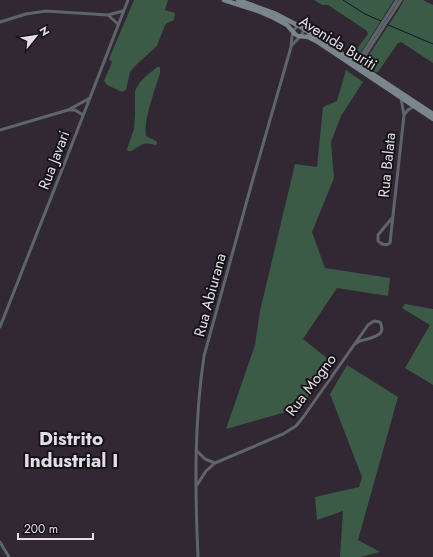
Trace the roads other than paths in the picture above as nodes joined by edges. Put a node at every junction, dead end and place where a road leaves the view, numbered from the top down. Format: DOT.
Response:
graph roads {
  1 [pos="128,0"];
  2 [pos="224,0"];
  3 [pos="238,0"];
  4 [pos="397,0"];
  5 [pos="401,0"];
  6 [pos="123,11"];
  7 [pos="108,15"];
  8 [pos="386,20"];
  9 [pos="0,22"];
  10 [pos="118,24"];
  11 [pos="299,25"];
  12 [pos="382,27"];
  13 [pos="304,28"];
  14 [pos="292,31"];
  15 [pos="300,36"];
  16 [pos="291,47"];
  17 [pos="356,62"];
  18 [pos="361,65"];
  19 [pos="90,98"];
  20 [pos="401,98"];
  21 [pos="414,106"];
  22 [pos="68,110"];
  23 [pos="433,114"];
  24 [pos="83,115"];
  25 [pos="404,115"];
  26 [pos="433,119"];
  27 [pos="0,130"];
  28 [pos="392,218"];
  29 [pos="0,327"];
  30 [pos="355,344"];
  31 [pos="196,450"];
  32 [pos="214,463"];
  33 [pos="196,486"];
  34 [pos="0,542"];
  35 [pos="9,557"];
  36 [pos="198,557"];
  1 -- 6 [label="street, Rua Javari"];
  2 -- 14 [label="main road, Avenida Buriti"];
  3 -- 11 [label="main road, Avenida Buriti"];
  4 -- 8 [label="street"];
  5 -- 8 [label="street"];
  6 -- 7 [label="street"];
  6 -- 10 [label="street, Rua Javari"];
  7 -- 9 [label="street"];
  7 -- 10 [label="street"];
  8 -- 12 [label="street"];
  10 -- 19 [label="street, Rua Javari"];
  11 -- 13 [label="main road, Avenida Buriti"];
  11 -- 14 [label="street"];
  12 -- 17 [label="street"];
  12 -- 18 [label="street"];
  13 -- 15 [label="street, Rua Abiurana"];
  13 -- 17 [label="main road, Avenida Buriti"];
  14 -- 15 [label="main road, Avenida Buriti"];
  14 -- 16 [label="street, Rua Abiurana"];
  15 -- 16 [label="street, Rua Abiurana"];
  15 -- 20 [label="main road, Avenida Buriti"];
  16 -- 31 [label="street, Rua Abiurana"];
  17 -- 18 [label="main road, Avenida Buriti"];
  18 -- 23 [label="main road, Avenida Buriti"];
  19 -- 22 [label="street"];
  19 -- 24 [label="street, Rua Javari"];
  20 -- 21 [label="main road, Avenida Buriti"];
  20 -- 25 [label="street, Rua Balata"];
  21 -- 25 [label="street, Rua Balata"];
  21 -- 26 [label="main road, Avenida Buriti"];
  22 -- 24 [label="street"];
  22 -- 27 [label="street"];
  24 -- 29 [label="street, Rua Javari"];
  25 -- 28 [label="street, Rua Balata"];
  28 -- 28 [label="street, Rua Balata"];
  30 -- 30 [label="street, Rua Mogno"];
  30 -- 32 [label="street, Rua Mogno"];
  31 -- 32 [label="street"];
  31 -- 33 [label="street, Rua Abiurana"];
  32 -- 33 [label="street, Rua Mogno"];
  33 -- 36 [label="street, Rua Abiurana"];
  34 -- 35 [label="street"];
}
